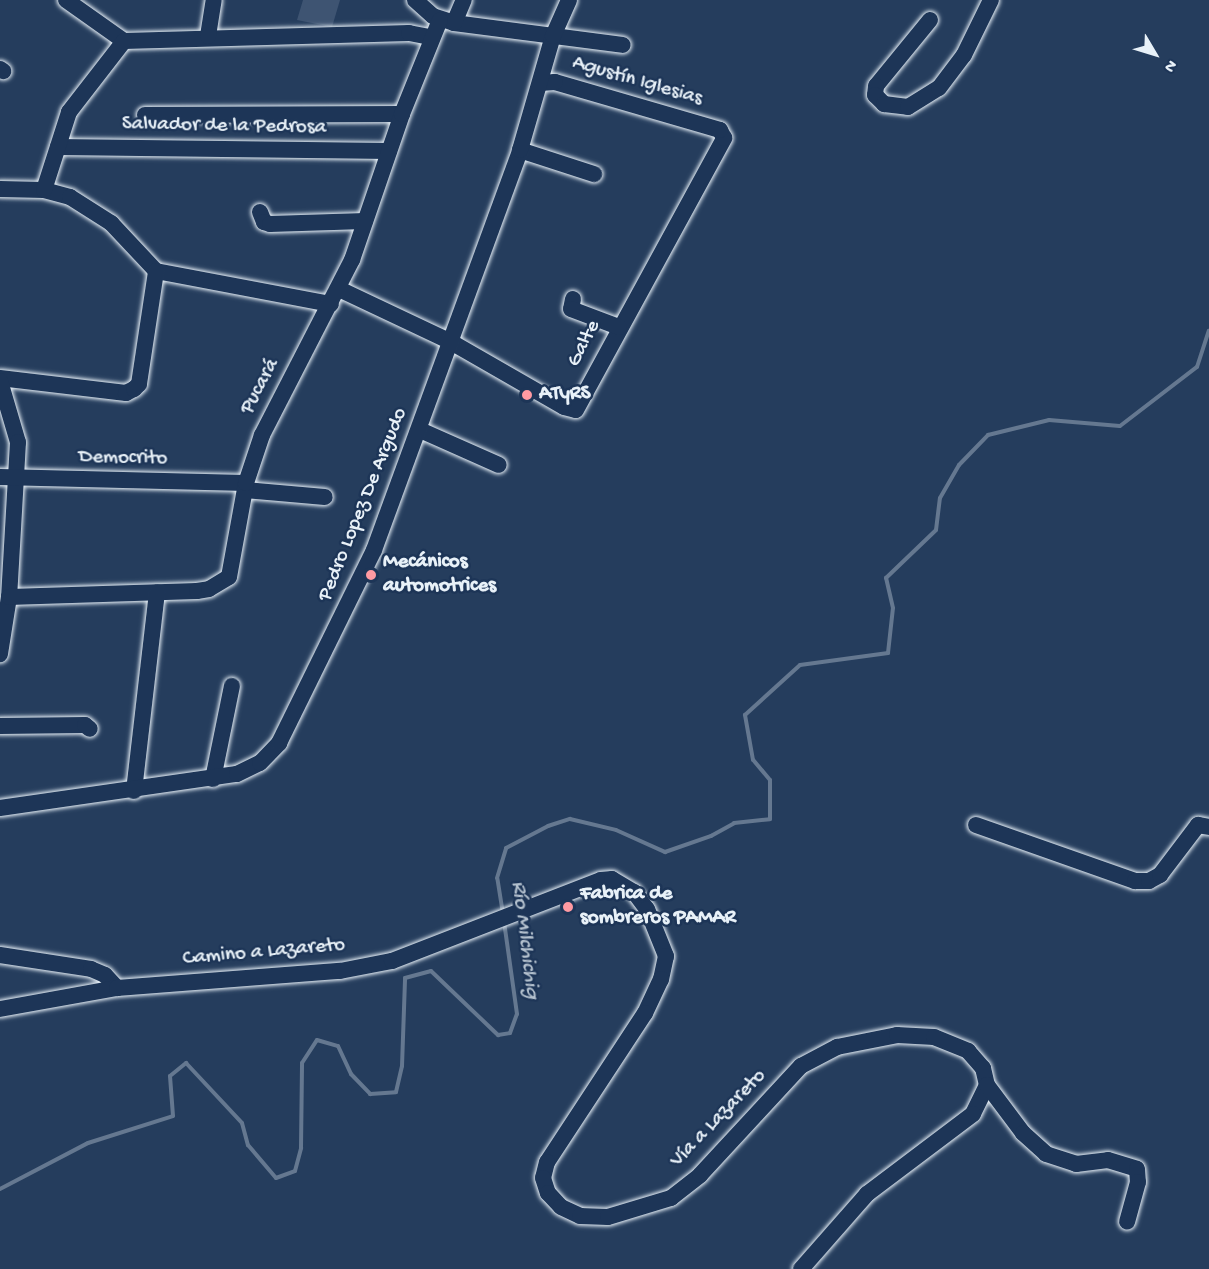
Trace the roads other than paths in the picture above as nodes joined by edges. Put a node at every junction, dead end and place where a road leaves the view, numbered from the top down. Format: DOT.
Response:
graph roads {
  1 [pos="66,0"];
  2 [pos="214,0"];
  3 [pos="415,0"];
  4 [pos="464,0"];
  5 [pos="569,0"];
  6 [pos="991,0"];
  7 [pos="930,20"];
  8 [pos="447,22"];
  9 [pos="208,36"];
  10 [pos="553,36"];
  11 [pos="430,37"];
  12 [pos="124,41"];
  13 [pos="622,45"];
  14 [pos="540,83"];
  15 [pos="402,114"];
  16 [pos="145,115"];
  17 [pos="720,130"];
  18 [pos="58,147"];
  19 [pos="520,150"];
  20 [pos="389,151"];
  21 [pos="594,174"];
  22 [pos="0,189"];
  23 [pos="44,190"];
  24 [pos="260,212"];
  25 [pos="365,222"];
  26 [pos="156,271"];
  27 [pos="339,289"];
  28 [pos="573,299"];
  29 [pos="331,304"];
  30 [pos="619,327"];
  31 [pos="451,342"];
  32 [pos="0,380"];
  33 [pos="420,430"];
  34 [pos="500,465"];
  35 [pos="0,477"];
  36 [pos="18,480"];
  37 [pos="246,486"];
  38 [pos="326,497"];
  39 [pos="157,592"];
  40 [pos="9,597"];
  41 [pos="0,654"];
  42 [pos="232,686"];
  43 [pos="0,726"];
  44 [pos="90,729"];
  45 [pos="213,779"];
  46 [pos="134,791"];
  47 [pos="0,808"];
  48 [pos="976,825"];
  49 [pos="1209,827"];
  50 [pos="524,910"];
  51 [pos="0,955"];
  52 [pos="117,988"];
  53 [pos="0,1009"];
  54 [pos="987,1085"];
  55 [pos="1127,1222"];
  56 [pos="801,1269"];
  1 -- 12 [label="street"];
  2 -- 9 [label="street"];
  3 -- 8 [label="street"];
  4 -- 8 [label="street, Pucará"];
  5 -- 10 [label="street, Pedro Lopez De Argudo"];
  6 -- 7 [label="street"];
  8 -- 10 [label="street"];
  8 -- 11 [label="street, Pucará"];
  9 -- 11 [label="street"];
  9 -- 12 [label="street"];
  10 -- 13 [label="street"];
  10 -- 14 [label="street, Pedro Lopez De Argudo"];
  11 -- 15 [label="street, Pucará"];
  12 -- 18 [label="street"];
  14 -- 17 [label="street, Agustín Iglesias"];
  14 -- 19 [label="street, Pedro Lopez De Argudo"];
  15 -- 16 [label="street"];
  15 -- 20 [label="street, Pucará"];
  17 -- 30 [label="street, Galte"];
  18 -- 20 [label="street, Salvador de la Pedrosa"];
  18 -- 23 [label="street"];
  19 -- 21 [label="street"];
  19 -- 31 [label="street, Pedro Lopez De Argudo"];
  20 -- 25 [label="street, Pucará"];
  22 -- 23 [label="street"];
  23 -- 26 [label="street"];
  24 -- 25 [label="street"];
  25 -- 27 [label="street, Pucará"];
  26 -- 29 [label="street"];
  26 -- 32 [label="street"];
  27 -- 29 [label="street, Pucará"];
  27 -- 31 [label="street, Galte"];
  28 -- 30 [label="street"];
  29 -- 37 [label="street, Pucará"];
  30 -- 31 [label="street, Galte"];
  31 -- 33 [label="street, Pedro Lopez De Argudo"];
  32 -- 36 [label="street"];
  33 -- 34 [label="street"];
  33 -- 45 [label="street, Pedro Lopez De Argudo"];
  35 -- 36 [label="street, Democrito"];
  36 -- 37 [label="street, Democrito"];
  36 -- 40 [label="street"];
  37 -- 38 [label="street, Democrito"];
  37 -- 39 [label="street, Pucará"];
  39 -- 40 [label="street, Pucará"];
  39 -- 46 [label="street"];
  40 -- 41 [label="street"];
  42 -- 45 [label="street"];
  43 -- 44 [label="street"];
  45 -- 46 [label="street, Pedro Lopez De Argudo"];
  46 -- 47 [label="street, Pedro Lopez De Argudo"];
  48 -- 49 [label="street"];
  50 -- 52 [label="street, Camino a Lazareto"];
  50 -- 54 [label="street, Vía a Lazareto"];
  51 -- 52 [label="street"];
  52 -- 53 [label="street, Camino a Lazareto"];
  54 -- 55 [label="street"];
  54 -- 56 [label="street"];
}
